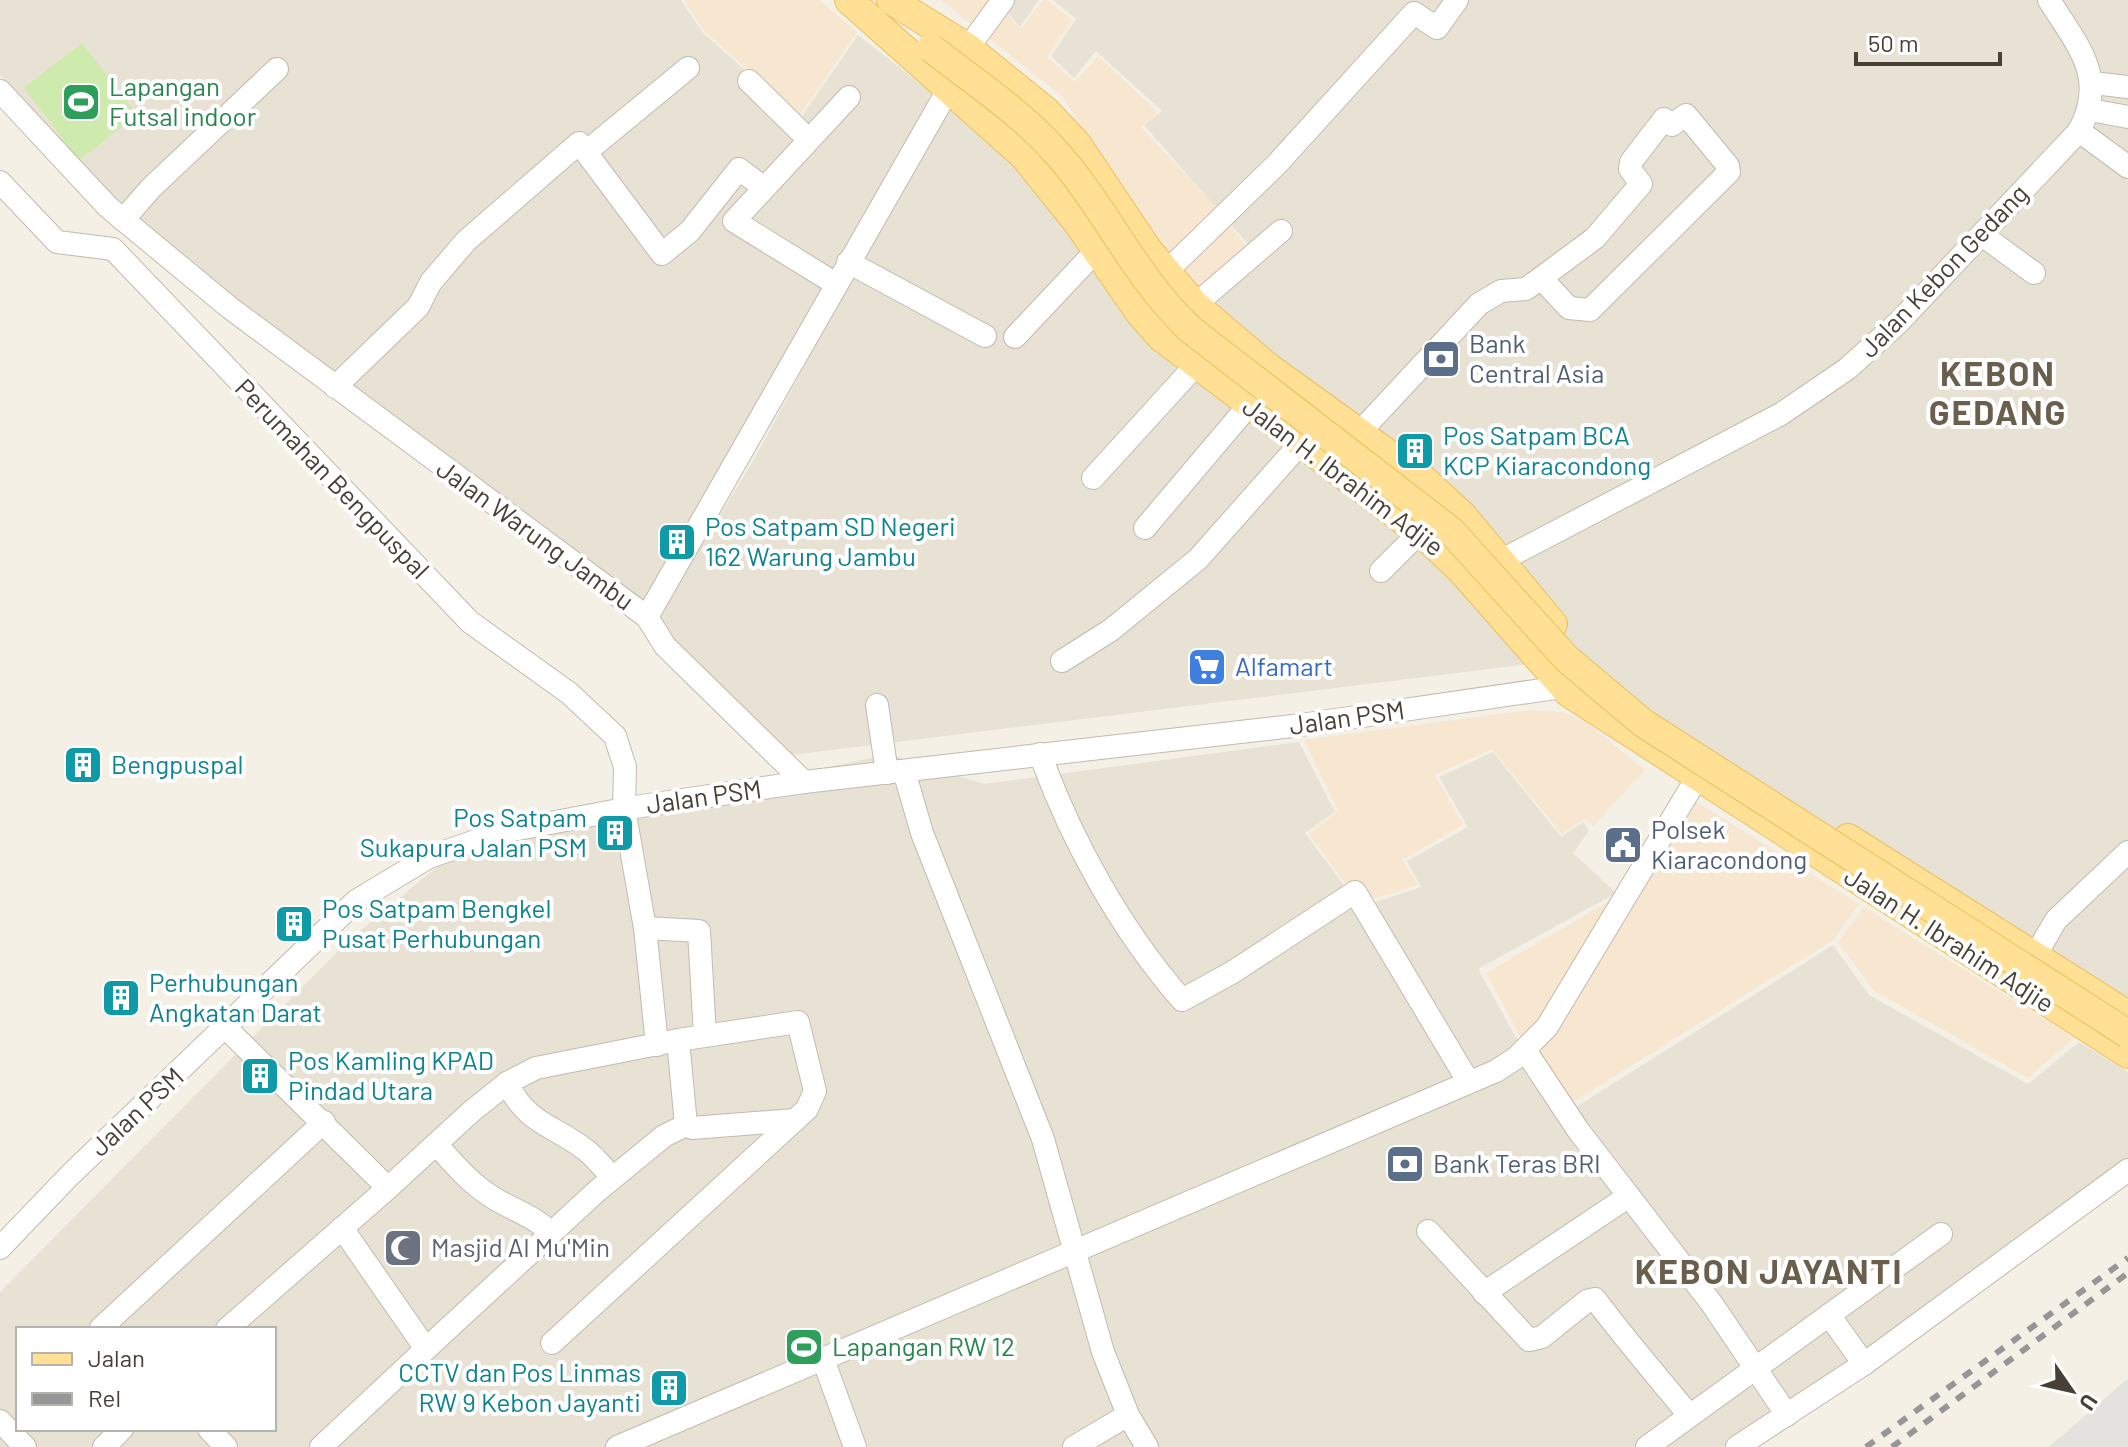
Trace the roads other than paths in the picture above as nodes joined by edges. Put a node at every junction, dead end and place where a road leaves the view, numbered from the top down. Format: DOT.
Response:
graph roads {
  1 [pos="849,0"];
  2 [pos="1003,0"];
  3 [pos="1457,0"];
  4 [pos="2049,0"];
  5 [pos="1408,6"];
  6 [pos="890,12"];
  7 [pos="968,48"];
  8 [pos="688,68"];
  9 [pos="277,69"];
  10 [pos="749,81"];
  11 [pos="2093,83"];
  12 [pos="2128,87"];
  13 [pos="948,90"];
  14 [pos="0,91"];
  15 [pos="849,97"];
  16 [pos="2090,110"];
  17 [pos="2128,117"];
  18 [pos="2079,131"];
  19 [pos="808,139"];
  20 [pos="586,152"];
  21 [pos="2128,167"];
  22 [pos="0,182"];
  23 [pos="763,187"];
  24 [pos="123,220"];
  25 [pos="1281,231"];
  26 [pos="1982,235"];
  27 [pos="1096,251"];
  28 [pos="848,262"];
  29 [pos="1166,272"];
  30 [pos="2034,273"];
  31 [pos="1541,278"];
  32 [pos="836,284"];
  33 [pos="1195,305"];
  34 [pos="985,336"];
  35 [pos="1015,337"];
  36 [pos="1195,366"];
  37 [pos="335,387"];
  38 [pos="1249,405"];
  39 [pos="1360,432"];
  40 [pos="1301,443"];
  41 [pos="1093,478"];
  42 [pos="1145,528"];
  43 [pos="1420,532"];
  44 [pos="1502,560"];
  45 [pos="1381,571"];
  46 [pos="647,617"];
  47 [pos="1571,645"];
  48 [pos="1062,661"];
  49 [pos="1593,667"];
  50 [pos="1560,684"];
  51 [pos="877,705"];
  52 [pos="1040,754"];
  53 [pos="1689,760"];
  54 [pos="895,772"];
  55 [pos="804,782"];
  56 [pos="624,809"];
  57 [pos="2128,852"];
  58 [pos="645,928"];
  59 [pos="2035,956"];
  60 [pos="2128,1015"];
  61 [pos="226,1028"];
  62 [pos="2128,1034"];
  63 [pos="705,1036"];
  64 [pos="668,1042"];
  65 [pos="1525,1050"];
  66 [pos="2128,1054"];
  67 [pos="1468,1081"];
  68 [pos="507,1083"];
  69 [pos="795,1120"];
  70 [pos="324,1122"];
  71 [pos="686,1125"];
  72 [pos="436,1144"];
  73 [pos="2128,1170"];
  74 [pos="613,1178"];
  75 [pos="388,1188"];
  76 [pos="1629,1196"];
  77 [pos="342,1228"];
  78 [pos="1428,1231"];
  79 [pos="551,1233"];
  80 [pos="1941,1234"];
  81 [pos="0,1248"];
  82 [pos="1076,1251"];
  83 [pos="1484,1293"];
  84 [pos="1829,1315"];
  85 [pos="102,1327"];
  86 [pos="229,1327"];
  87 [pos="552,1343"];
  88 [pos="426,1349"];
  89 [pos="823,1359"];
  90 [pos="1864,1364"];
  91 [pos="1756,1367"];
  92 [pos="1128,1415"];
  93 [pos="1689,1415"];
  94 [pos="1787,1415"];
  95 [pos="0,1421"];
  96 [pos="120,1431"];
  97 [pos="211,1431"];
  98 [pos="25,1447"];
  99 [pos="104,1447"];
  100 [pos="226,1447"];
  101 [pos="321,1447"];
  102 [pos="617,1447"];
  103 [pos="855,1447"];
  104 [pos="1074,1447"];
  105 [pos="1147,1447"];
  106 [pos="1647,1447"];
  107 [pos="1737,1447"];
  1 -- 6 [label="main road, Jalan H. Ibrahim Adjie"];
  2 -- 7 [label="street"];
  3 -- 5 [label="street"];
  4 -- 11 [label="street, Jalan Kebon Gedang"];
  5 -- 29 [label="street"];
  6 -- 7 [label="main road, Jalan H. Ibrahim Adjie"];
  6 -- 13 [label="main road, Jalan H. Ibrahim Adjie"];
  6 -- 62 [label="main road, bridge"];
  7 -- 29 [label="main road, Jalan H. Ibrahim Adjie"];
  8 -- 20 [label="street"];
  9 -- 24 [label="street"];
  10 -- 19 [label="street"];
  11 -- 12 [label="street"];
  11 -- 16 [label="street, Jalan Kebon Gedang"];
  13 -- 27 [label="main road, Jalan H. Ibrahim Adjie"];
  13 -- 28 [label="street, Jalan Warung Jambu"];
  14 -- 24 [label="street, Jalan Warung Jambu"];
  15 -- 19 [label="street"];
  16 -- 17 [label="street"];
  16 -- 18 [label="street, Jalan Kebon Gedang"];
  18 -- 21 [label="street"];
  18 -- 26 [label="street, Jalan Kebon Gedang"];
  19 -- 23 [label="street"];
  20 -- 23 [label="street"];
  20 -- 37 [label="street"];
  22 -- 56 [label="street, Perumahan Bengpuspal"];
  23 -- 32 [label="street"];
  24 -- 37 [label="street, Jalan Warung Jambu"];
  25 -- 33 [label="street"];
  26 -- 30 [label="street"];
  26 -- 44 [label="street, Jalan Kebon Gedang"];
  27 -- 35 [label="street"];
  27 -- 36 [label="main road, Jalan H. Ibrahim Adjie"];
  28 -- 32 [label="street, Jalan Warung Jambu"];
  28 -- 34 [label="street"];
  29 -- 33 [label="main road, Jalan H. Ibrahim Adjie"];
  31 -- 31 [label="street"];
  31 -- 39 [label="street"];
  32 -- 46 [label="street, Jalan Warung Jambu"];
  33 -- 39 [label="main road, Jalan H. Ibrahim Adjie"];
  36 -- 38 [label="main road, Jalan H. Ibrahim Adjie"];
  36 -- 41 [label="street"];
  37 -- 46 [label="street, Jalan Warung Jambu"];
  38 -- 40 [label="main road, Jalan H. Ibrahim Adjie"];
  38 -- 42 [label="street"];
  39 -- 44 [label="main road, Jalan H. Ibrahim Adjie"];
  40 -- 43 [label="main road, Jalan H. Ibrahim Adjie"];
  40 -- 48 [label="street"];
  43 -- 45 [label="street"];
  43 -- 50 [label="main road, Jalan H. Ibrahim Adjie"];
  44 -- 47 [label="main road, Jalan H. Ibrahim Adjie"];
  46 -- 55 [label="street"];
  47 -- 49 [label="main road, Jalan H. Ibrahim Adjie"];
  47 -- 50 [label="main road"];
  49 -- 50 [label="main road"];
  49 -- 53 [label="main road, Jalan H. Ibrahim Adjie"];
  50 -- 52 [label="street, Jalan PSM"];
  50 -- 53 [label="main road, Jalan H. Ibrahim Adjie"];
  51 -- 54 [label="street"];
  52 -- 54 [label="street, Jalan PSM"];
  52 -- 67 [label="street"];
  53 -- 59 [label="main road, Jalan H. Ibrahim Adjie"];
  53 -- 65 [label="street"];
  53 -- 66 [label="main road, Jalan H. Ibrahim Adjie"];
  54 -- 55 [label="street, Jalan PSM"];
  54 -- 82 [label="street"];
  55 -- 56 [label="street, Jalan PSM"];
  56 -- 58 [label="street, Perumahan Bengpuspal"];
  56 -- 61 [label="street, Jalan PSM"];
  57 -- 59 [label="street"];
  58 -- 63 [label="street"];
  58 -- 64 [label="street, Perumahan Bengpuspal"];
  59 -- 60 [label="main road, Jalan H. Ibrahim Adjie"];
  61 -- 70 [label="street"];
  61 -- 81 [label="street, Jalan PSM"];
  63 -- 64 [label="street"];
  63 -- 69 [label="street"];
  64 -- 68 [label="street"];
  64 -- 71 [label="street, Perumahan Bengpuspal"];
  65 -- 67 [label="street"];
  65 -- 76 [label="street"];
  67 -- 82 [label="street"];
  68 -- 72 [label="street"];
  68 -- 74 [label="street"];
  69 -- 71 [label="street"];
  69 -- 87 [label="street"];
  70 -- 75 [label="street"];
  70 -- 85 [label="street"];
  71 -- 74 [label="street"];
  72 -- 75 [label="street"];
  72 -- 79 [label="street"];
  73 -- 90 [label="street"];
  74 -- 79 [label="street"];
  75 -- 77 [label="street"];
  76 -- 83 [label="street"];
  76 -- 91 [label="street"];
  77 -- 86 [label="street"];
  77 -- 88 [label="street"];
  78 -- 83 [label="street"];
  79 -- 88 [label="street"];
  80 -- 84 [label="street"];
  82 -- 89 [label="street"];
  82 -- 92 [label="street"];
  83 -- 93 [label="street"];
  84 -- 90 [label="street"];
  84 -- 91 [label="street"];
  88 -- 101 [label="street"];
  89 -- 102 [label="street"];
  89 -- 103 [label="street"];
  90 -- 94 [label="street"];
  91 -- 93 [label="street"];
  91 -- 94 [label="street"];
  92 -- 104 [label="street"];
  92 -- 105 [label="street"];
  93 -- 106 [label="street"];
  94 -- 107 [label="street"];
  95 -- 98 [label="street"];
  96 -- 99 [label="street"];
  97 -- 100 [label="street"];
}
